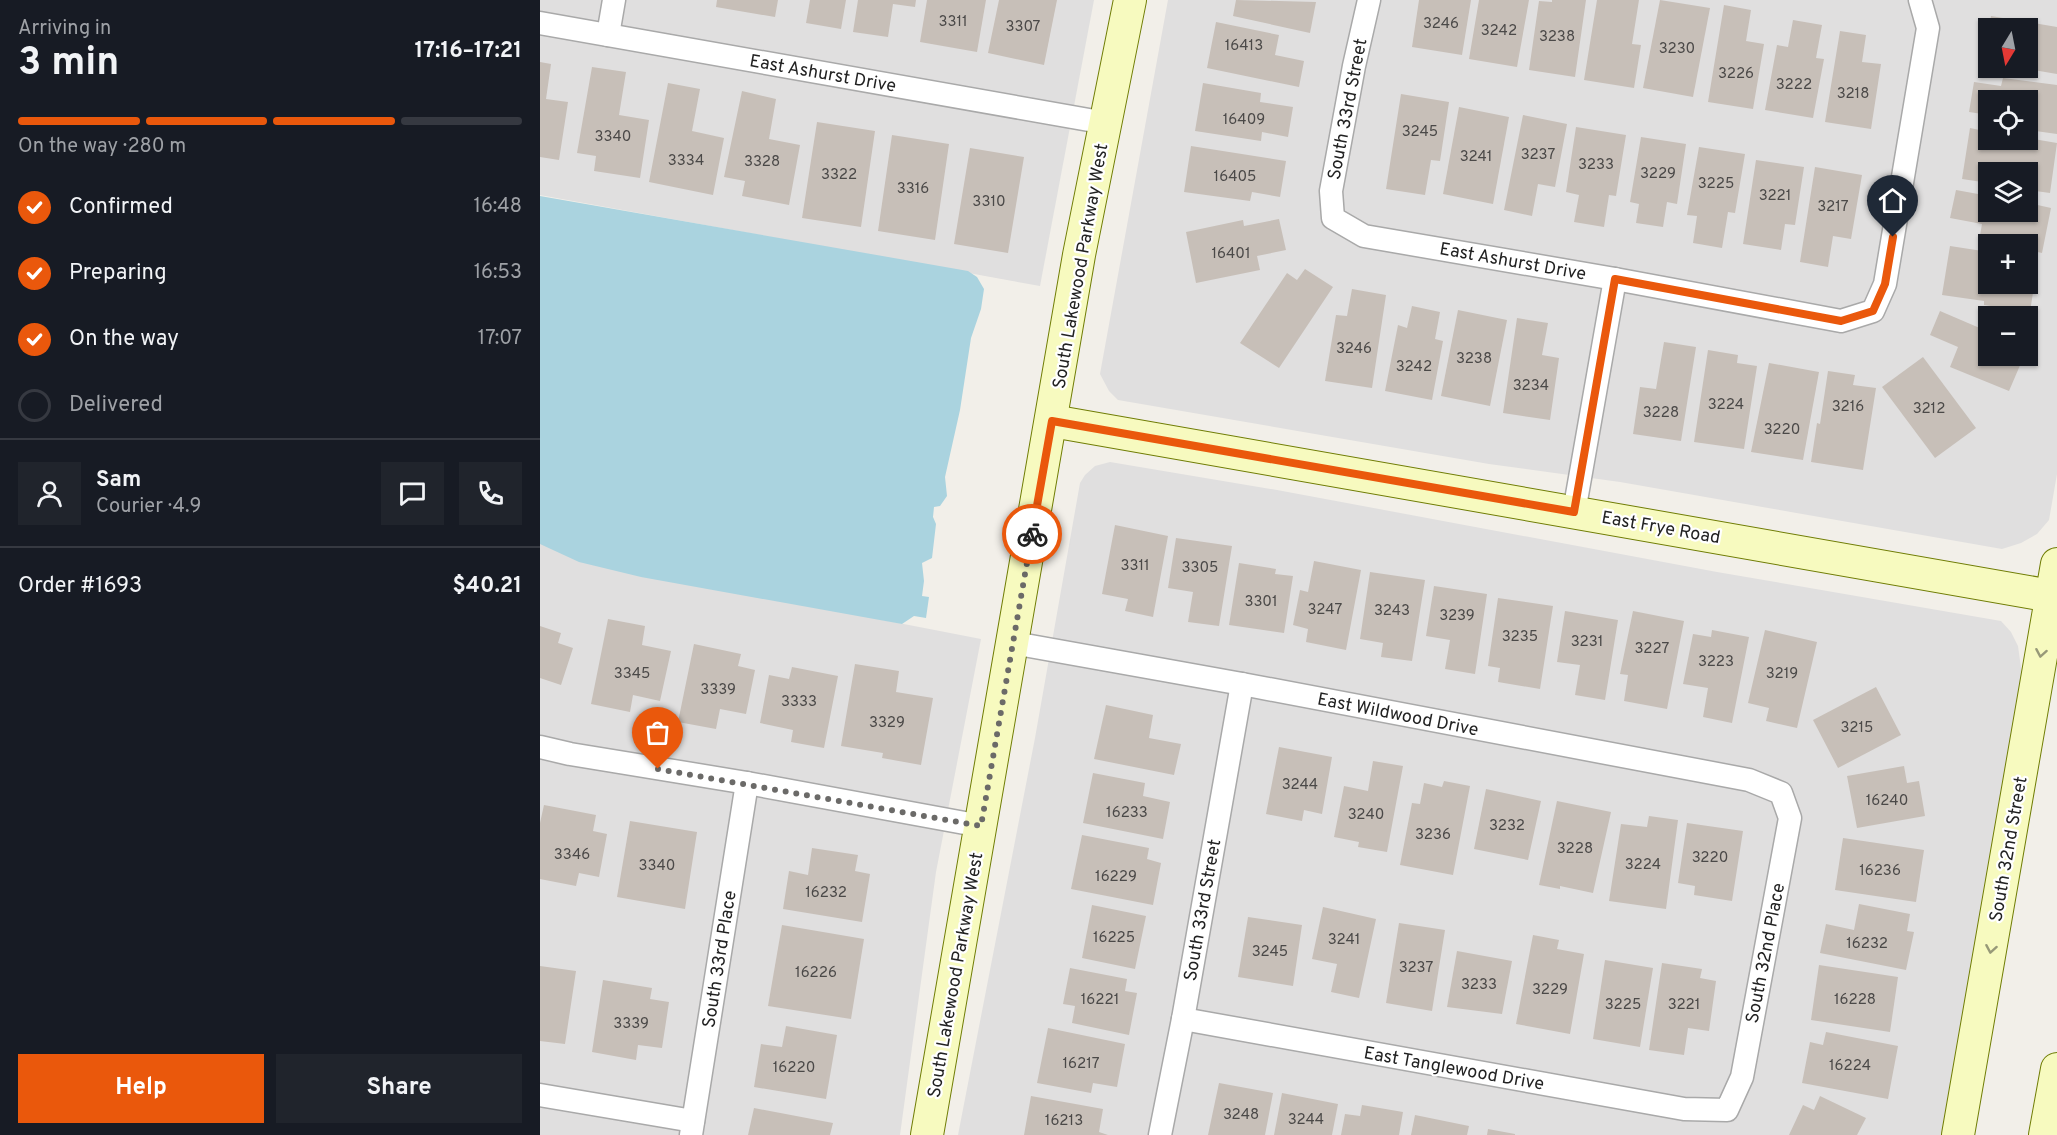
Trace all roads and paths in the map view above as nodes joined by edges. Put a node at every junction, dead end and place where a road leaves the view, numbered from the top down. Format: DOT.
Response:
graph roads {
  1 [pos="614,0"];
  2 [pos="1130,0"];
  3 [pos="1369,0"];
  4 [pos="1920,0"];
  5 [pos="540,23"];
  6 [pos="608,35"];
  7 [pos="1106,123"];
  8 [pos="1333,218"];
  9 [pos="1615,279"];
  10 [pos="1052,421"];
  11 [pos="1574,512"];
  12 [pos="2057,564"];
  13 [pos="2054,596"];
  14 [pos="1013,643"];
  15 [pos="1242,684"];
  16 [pos="540,747"];
  17 [pos="747,783"];
  18 [pos="1781,793"];
  19 [pos="981,826"];
  20 [pos="1182,1019"];
  21 [pos="2057,1069"];
  22 [pos="540,1095"];
  23 [pos="1726,1110"];
  24 [pos="692,1128"];
  25 [pos="927,1135"];
  26 [pos="1160,1135"];
  27 [pos="1958,1135"];
  28 [pos="2045,1135"];
  1 -- 6 [label="street"];
  2 -- 7 [label="street, South Lakewood Parkway West"];
  3 -- 8 [label="street, South 33rd Street"];
  4 -- 9 [label="street, East Ashurst Drive"];
  5 -- 6 [label="street, East Ashurst Drive"];
  6 -- 7 [label="street, East Ashurst Drive"];
  7 -- 10 [label="street, South Lakewood Parkway West"];
  8 -- 9 [label="street, East Ashurst Drive"];
  9 -- 11 [label="street"];
  10 -- 11 [label="street, East Frye Road"];
  10 -- 14 [label="street, South Lakewood Parkway West"];
  11 -- 13 [label="street, East Frye Road"];
  12 -- 13 [label="street, South 32nd Street"];
  13 -- 27 [label="street, South 32nd Street, one-way"];
  14 -- 15 [label="street, East Wildwood Drive"];
  14 -- 19 [label="street, South Lakewood Parkway West"];
  15 -- 18 [label="street, East Wildwood Drive"];
  15 -- 20 [label="street, South 33rd Street"];
  16 -- 17 [label="street"];
  17 -- 19 [label="street"];
  17 -- 24 [label="street, South 33rd Place"];
  18 -- 23 [label="street, South 32nd Place"];
  19 -- 25 [label="street, South Lakewood Parkway West"];
  20 -- 23 [label="street, East Tanglewood Drive"];
  20 -- 26 [label="street, South 33rd Street"];
  21 -- 28 [label="street"];
  22 -- 24 [label="street"];
}
